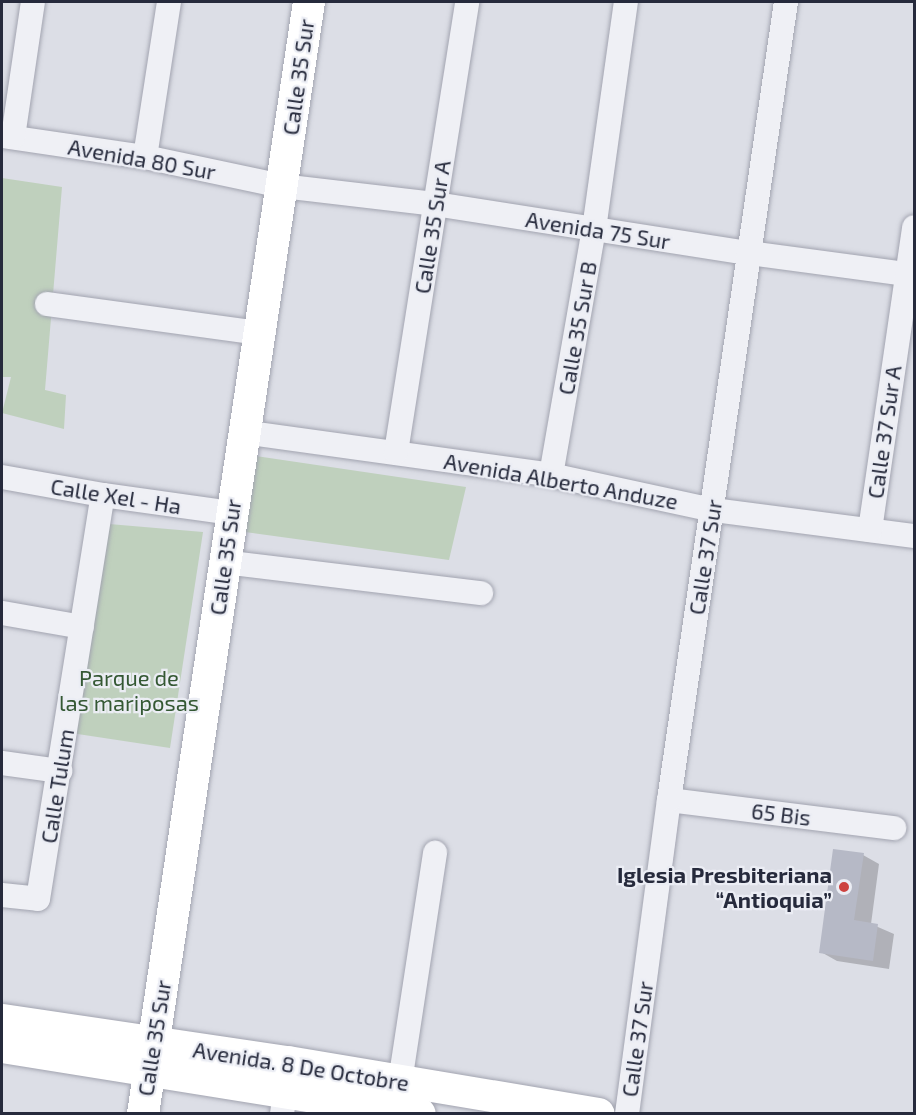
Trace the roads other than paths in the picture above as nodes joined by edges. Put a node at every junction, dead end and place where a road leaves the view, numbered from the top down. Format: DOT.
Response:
graph roads {
  1 [pos="33,2"];
  2 [pos="169,2"];
  3 [pos="309,2"];
  4 [pos="467,2"];
  5 [pos="626,2"];
  6 [pos="786,2"];
  7 [pos="7,137"];
  8 [pos="145,157"];
  9 [pos="282,186"];
  10 [pos="435,204"];
  11 [pos="915,227"];
  12 [pos="594,229"];
  13 [pos="749,254"];
  14 [pos="911,274"];
  15 [pos="47,304"];
  16 [pos="259,333"];
  17 [pos="243,432"];
  18 [pos="396,452"];
  19 [pos="551,476"];
  20 [pos="2,477"];
  21 [pos="103,495"];
  22 [pos="713,510"];
  23 [pos="231,513"];
  24 [pos="870,530"];
  25 [pos="915,536"];
  26 [pos="224,562"];
  27 [pos="481,593"];
  28 [pos="2,613"];
  29 [pos="82,627"];
  30 [pos="2,763"];
  31 [pos="60,771"];
  32 [pos="669,800"];
  33 [pos="894,828"];
  34 [pos="435,853"];
  35 [pos="2,895"];
  36 [pos="2,1020"];
  37 [pos="2,1047"];
  38 [pos="152,1056"];
  39 [pos="400,1082"];
  40 [pos="285,1089"];
  41 [pos="142,1113"];
  42 [pos="420,1113"];
  43 [pos="599,1113"];
  44 [pos="627,1113"];
  1 -- 7 [label="street"];
  2 -- 8 [label="street"];
  3 -- 9 [label="main road, Calle 35 Sur"];
  4 -- 10 [label="street, Calle 35 Sur A"];
  5 -- 12 [label="street, Calle 35 Sur B"];
  6 -- 13 [label="street, Calle 37 Sur"];
  7 -- 8 [label="street, Avenida 80 Sur"];
  8 -- 9 [label="street, Avenida 80 Sur"];
  9 -- 10 [label="street, Avenida 75 Sur"];
  9 -- 16 [label="main road, Calle 35 Sur"];
  10 -- 12 [label="street, Avenida 75 Sur"];
  10 -- 18 [label="street, Calle 35 Sur A"];
  11 -- 14 [label="street, Calle 37 Sur A"];
  12 -- 13 [label="street, Avenida 75 Sur"];
  12 -- 19 [label="street, Calle 35 Sur B"];
  13 -- 14 [label="street, Avenida 75 Sur"];
  13 -- 22 [label="street, Calle 37 Sur"];
  14 -- 24 [label="street, Calle 37 Sur A"];
  15 -- 16 [label="street"];
  16 -- 17 [label="main road, Calle 35 Sur"];
  17 -- 18 [label="street, Avenida Alberto Anduze"];
  17 -- 23 [label="main road, Calle 35 Sur"];
  18 -- 19 [label="street, Avenida Alberto Anduze"];
  19 -- 22 [label="street, Avenida Alberto Anduze"];
  20 -- 21 [label="street, Calle Xel - Ha"];
  21 -- 23 [label="street, Calle Xel - Ha"];
  21 -- 29 [label="street, Calle Tulum"];
  22 -- 24 [label="street, Avenida Alberto Anduze"];
  22 -- 32 [label="street, Calle 37 Sur"];
  23 -- 26 [label="main road, Calle 35 Sur"];
  24 -- 25 [label="street, Avenida Alberto Anduze"];
  26 -- 27 [label="street"];
  26 -- 38 [label="main road, Calle 35 Sur"];
  28 -- 29 [label="street"];
  29 -- 31 [label="street, Calle Tulum"];
  30 -- 31 [label="street"];
  31 -- 35 [label="street, Calle Tulum"];
  32 -- 33 [label="street, 65 Bis"];
  32 -- 44 [label="street, Calle 37 Sur"];
  34 -- 39 [label="street"];
  36 -- 38 [label="main road, Avenida. 8 De Octobre"];
  37 -- 38 [label="main road, Avenida. 8 De Octobre"];
  38 -- 40 [label="main road, Avenida. 8 De Octobre"];
  38 -- 41 [label="main road, Calle 35 Sur"];
  39 -- 40 [label="main road, Avenida. 8 De Octobre"];
  39 -- 43 [label="main road, Avenida. 8 De Octobre"];
  40 -- 42 [label="main road, Avenida. 8 De Octobre"];
}
